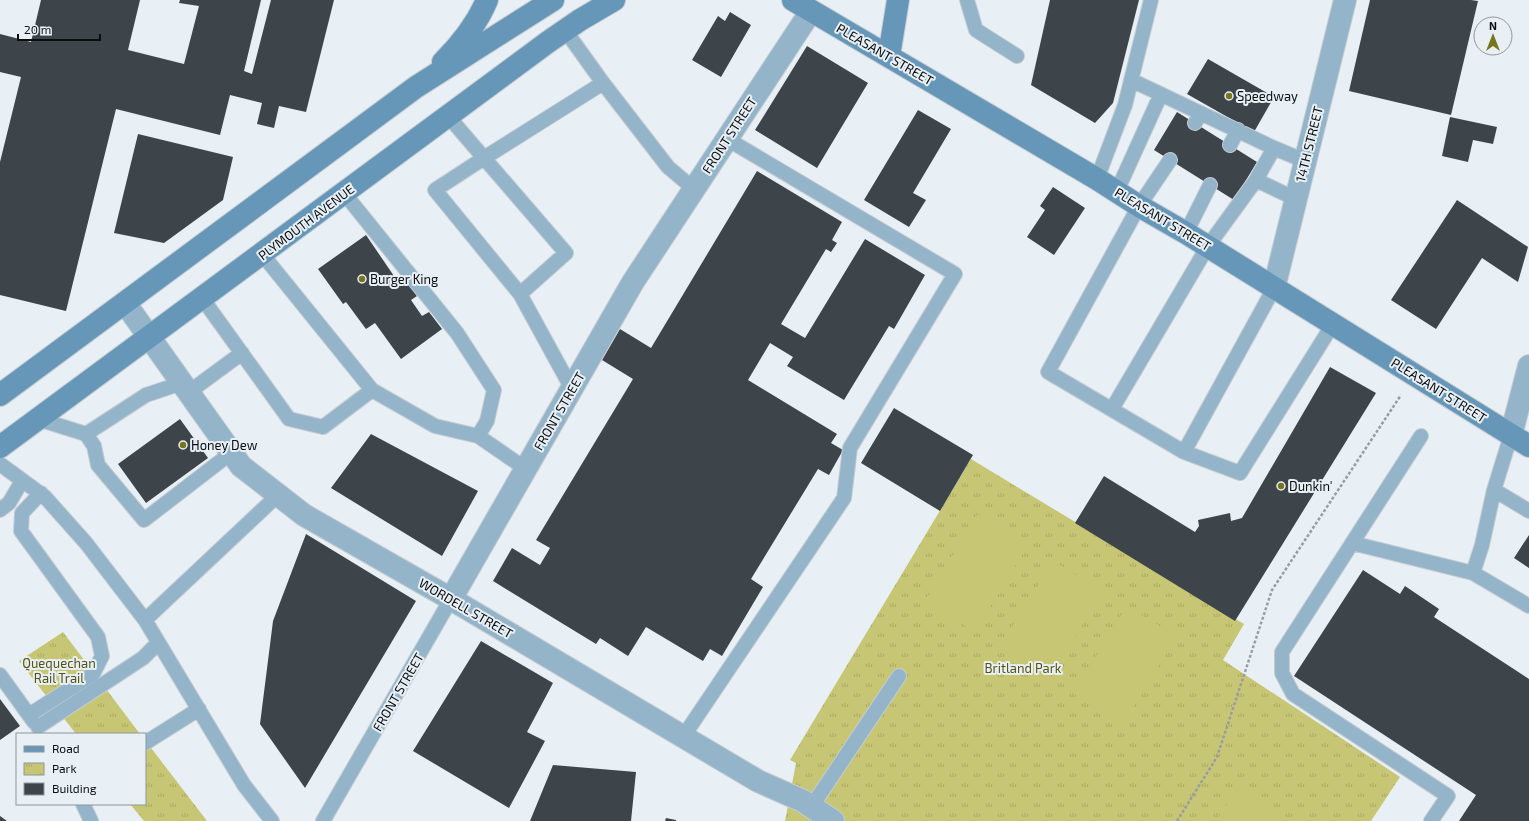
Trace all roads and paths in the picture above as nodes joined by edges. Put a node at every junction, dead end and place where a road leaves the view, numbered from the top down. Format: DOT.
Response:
graph roads {
  1 [pos="487,0"];
  2 [pos="553,0"];
  3 [pos="614,0"];
  4 [pos="898,0"];
  5 [pos="967,0"];
  6 [pos="1151,0"];
  7 [pos="1344,0"];
  8 [pos="802,5"];
  9 [pos="565,30"];
  10 [pos="889,56"];
  11 [pos="1017,56"];
  12 [pos="1131,80"];
  13 [pos="603,83"];
  14 [pos="416,87"];
  15 [pos="1161,94"];
  16 [pos="448,116"];
  17 [pos="1238,130"];
  18 [pos="727,139"];
  19 [pos="1230,145"];
  20 [pos="1274,148"];
  21 [pos="484,158"];
  22 [pos="1170,160"];
  23 [pos="1305,161"];
  24 [pos="1097,179"];
  25 [pos="1256,180"];
  26 [pos="1210,185"];
  27 [pos="694,189"];
  28 [pos="1117,191"];
  29 [pos="344,193"];
  30 [pos="1296,199"];
  31 [pos="1140,206"];
  32 [pos="1186,233"];
  33 [pos="1208,246"];
  34 [pos="262,254"];
  35 [pos="1274,288"];
  36 [pos="520,294"];
  37 [pos="202,298"];
  38 [pos="125,303"];
  39 [pos="1333,324"];
  40 [pos="149,337"];
  41 [pos="242,353"];
  42 [pos="1529,366"];
  43 [pos="1414,374"];
  44 [pos="186,387"];
  45 [pos="572,389"];
  46 [pos="372,390"];
  47 [pos="0,395"];
  48 [pos="1112,409"];
  49 [pos="38,419"];
  50 [pos="86,434"];
  51 [pos="478,436"];
  52 [pos="1421,436"];
  53 [pos="1520,440"];
  54 [pos="0,447"];
  55 [pos="1184,452"];
  56 [pos="232,453"];
  57 [pos="0,464"];
  58 [pos="526,469"];
  59 [pos="22,481"];
  60 [pos="1494,490"];
  61 [pos="42,494"];
  62 [pos="278,495"];
  63 [pos="0,510"];
  64 [pos="1529,511"];
  65 [pos="1352,542"];
  66 [pos="1474,572"];
  67 [pos="451,599"];
  68 [pos="1529,606"];
  69 [pos="145,620"];
  70 [pos="158,643"];
  71 [pos="0,675"];
  72 [pos="899,676"];
  73 [pos="199,709"];
  74 [pos="29,715"];
  75 [pos="40,731"];
  76 [pos="683,737"];
  77 [pos="146,742"];
  78 [pos="83,805"];
  79 [pos="812,806"];
  80 [pos="91,821"];
  81 [pos="272,821"];
  82 [pos="323,821"];
  83 [pos="833,821"];
  84 [pos="1177,821"];
  85 [pos="1431,821"];
  1 -- 14 [label="main road"];
  2 -- 14 [label="main road"];
  3 -- 9 [label="main road, PLYMOUTH AVENUE"];
  4 -- 10 [label="main road"];
  5 -- 11 [label="lane"];
  6 -- 12 [label="lane"];
  7 -- 23 [label="street, 14TH STREET"];
  8 -- 10 [label="main road, PLEASANT STREET"];
  8 -- 18 [label="street, FRONT STREET"];
  9 -- 13 [label="lane"];
  9 -- 16 [label="main road, PLYMOUTH AVENUE"];
  10 -- 24 [label="main road, PLEASANT STREET"];
  12 -- 15 [label="lane"];
  12 -- 24 [label="lane"];
  13 -- 21 [label="lane"];
  13 -- 27 [label="lane"];
  14 -- 38 [label="main road"];
  15 -- 17 [label="lane"];
  15 -- 28 [label="lane"];
  16 -- 21 [label="lane"];
  16 -- 29 [label="main road, PLYMOUTH AVENUE"];
  17 -- 19 [label="lane"];
  17 -- 20 [label="lane"];
  18 -- 27 [label="street, FRONT STREET"];
  18 -- 76 [label="lane"];
  20 -- 23 [label="lane"];
  20 -- 25 [label="lane"];
  21 -- 36 [label="lane"];
  21 -- 36 [label="lane"];
  22 -- 31 [label="lane"];
  23 -- 30 [label="street, 14TH STREET"];
  24 -- 28 [label="main road, PLEASANT STREET"];
  25 -- 30 [label="lane"];
  25 -- 33 [label="lane"];
  26 -- 32 [label="lane"];
  27 -- 45 [label="street, FRONT STREET"];
  28 -- 31 [label="main road, PLEASANT STREET"];
  29 -- 34 [label="main road, PLYMOUTH AVENUE"];
  29 -- 51 [label="lane"];
  30 -- 35 [label="street, 14TH STREET"];
  31 -- 32 [label="main road, PLEASANT STREET"];
  31 -- 48 [label="lane"];
  32 -- 33 [label="main road, PLEASANT STREET"];
  33 -- 35 [label="main road, PLEASANT STREET"];
  33 -- 48 [label="lane"];
  34 -- 37 [label="main road, PLYMOUTH AVENUE"];
  34 -- 46 [label="lane"];
  35 -- 39 [label="main road, PLEASANT STREET"];
  35 -- 55 [label="lane"];
  36 -- 45 [label="lane"];
  37 -- 40 [label="main road, PLYMOUTH AVENUE"];
  37 -- 41 [label="lane"];
  38 -- 40 [label="street, WORDELL STREET"];
  38 -- 47 [label="main road"];
  39 -- 43 [label="main road, PLEASANT STREET"];
  39 -- 55 [label="lane"];
  40 -- 44 [label="street, WORDELL STREET"];
  40 -- 49 [label="main road, PLYMOUTH AVENUE"];
  41 -- 44 [label="lane"];
  41 -- 46 [label="lane"];
  42 -- 53 [label="street"];
  43 -- 53 [label="main road, PLEASANT STREET"];
  43 -- 84 [label="path"];
  44 -- 50 [label="lane"];
  44 -- 56 [label="street, WORDELL STREET"];
  45 -- 58 [label="street, FRONT STREET"];
  46 -- 51 [label="lane"];
  48 -- 55 [label="lane"];
  49 -- 50 [label="lane"];
  49 -- 54 [label="main road, PLYMOUTH AVENUE"];
  50 -- 56 [label="lane"];
  51 -- 58 [label="lane"];
  52 -- 65 [label="lane"];
  53 -- 60 [label="lane"];
  56 -- 62 [label="street, WORDELL STREET"];
  57 -- 59 [label="lane"];
  58 -- 67 [label="street, FRONT STREET"];
  59 -- 61 [label="lane"];
  59 -- 63 [label="lane"];
  60 -- 64 [label="lane"];
  60 -- 66 [label="lane"];
  61 -- 69 [label="lane"];
  61 -- 74 [label="lane"];
  62 -- 67 [label="street, WORDELL STREET"];
  62 -- 69 [label="lane"];
  65 -- 66 [label="lane"];
  65 -- 85 [label="lane"];
  66 -- 68 [label="lane"];
  67 -- 76 [label="street, WORDELL STREET"];
  67 -- 82 [label="lane, FRONT STREET"];
  69 -- 70 [label="lane"];
  70 -- 73 [label="lane"];
  70 -- 75 [label="lane"];
  71 -- 74 [label="lane"];
  72 -- 79 [label="lane"];
  73 -- 77 [label="lane"];
  73 -- 81 [label="lane"];
  74 -- 75 [label="lane"];
  76 -- 79 [label="street, WORDELL STREET"];
  78 -- 80 [label="lane"];
  79 -- 83 [label="street, WORDELL STREET"];
}
